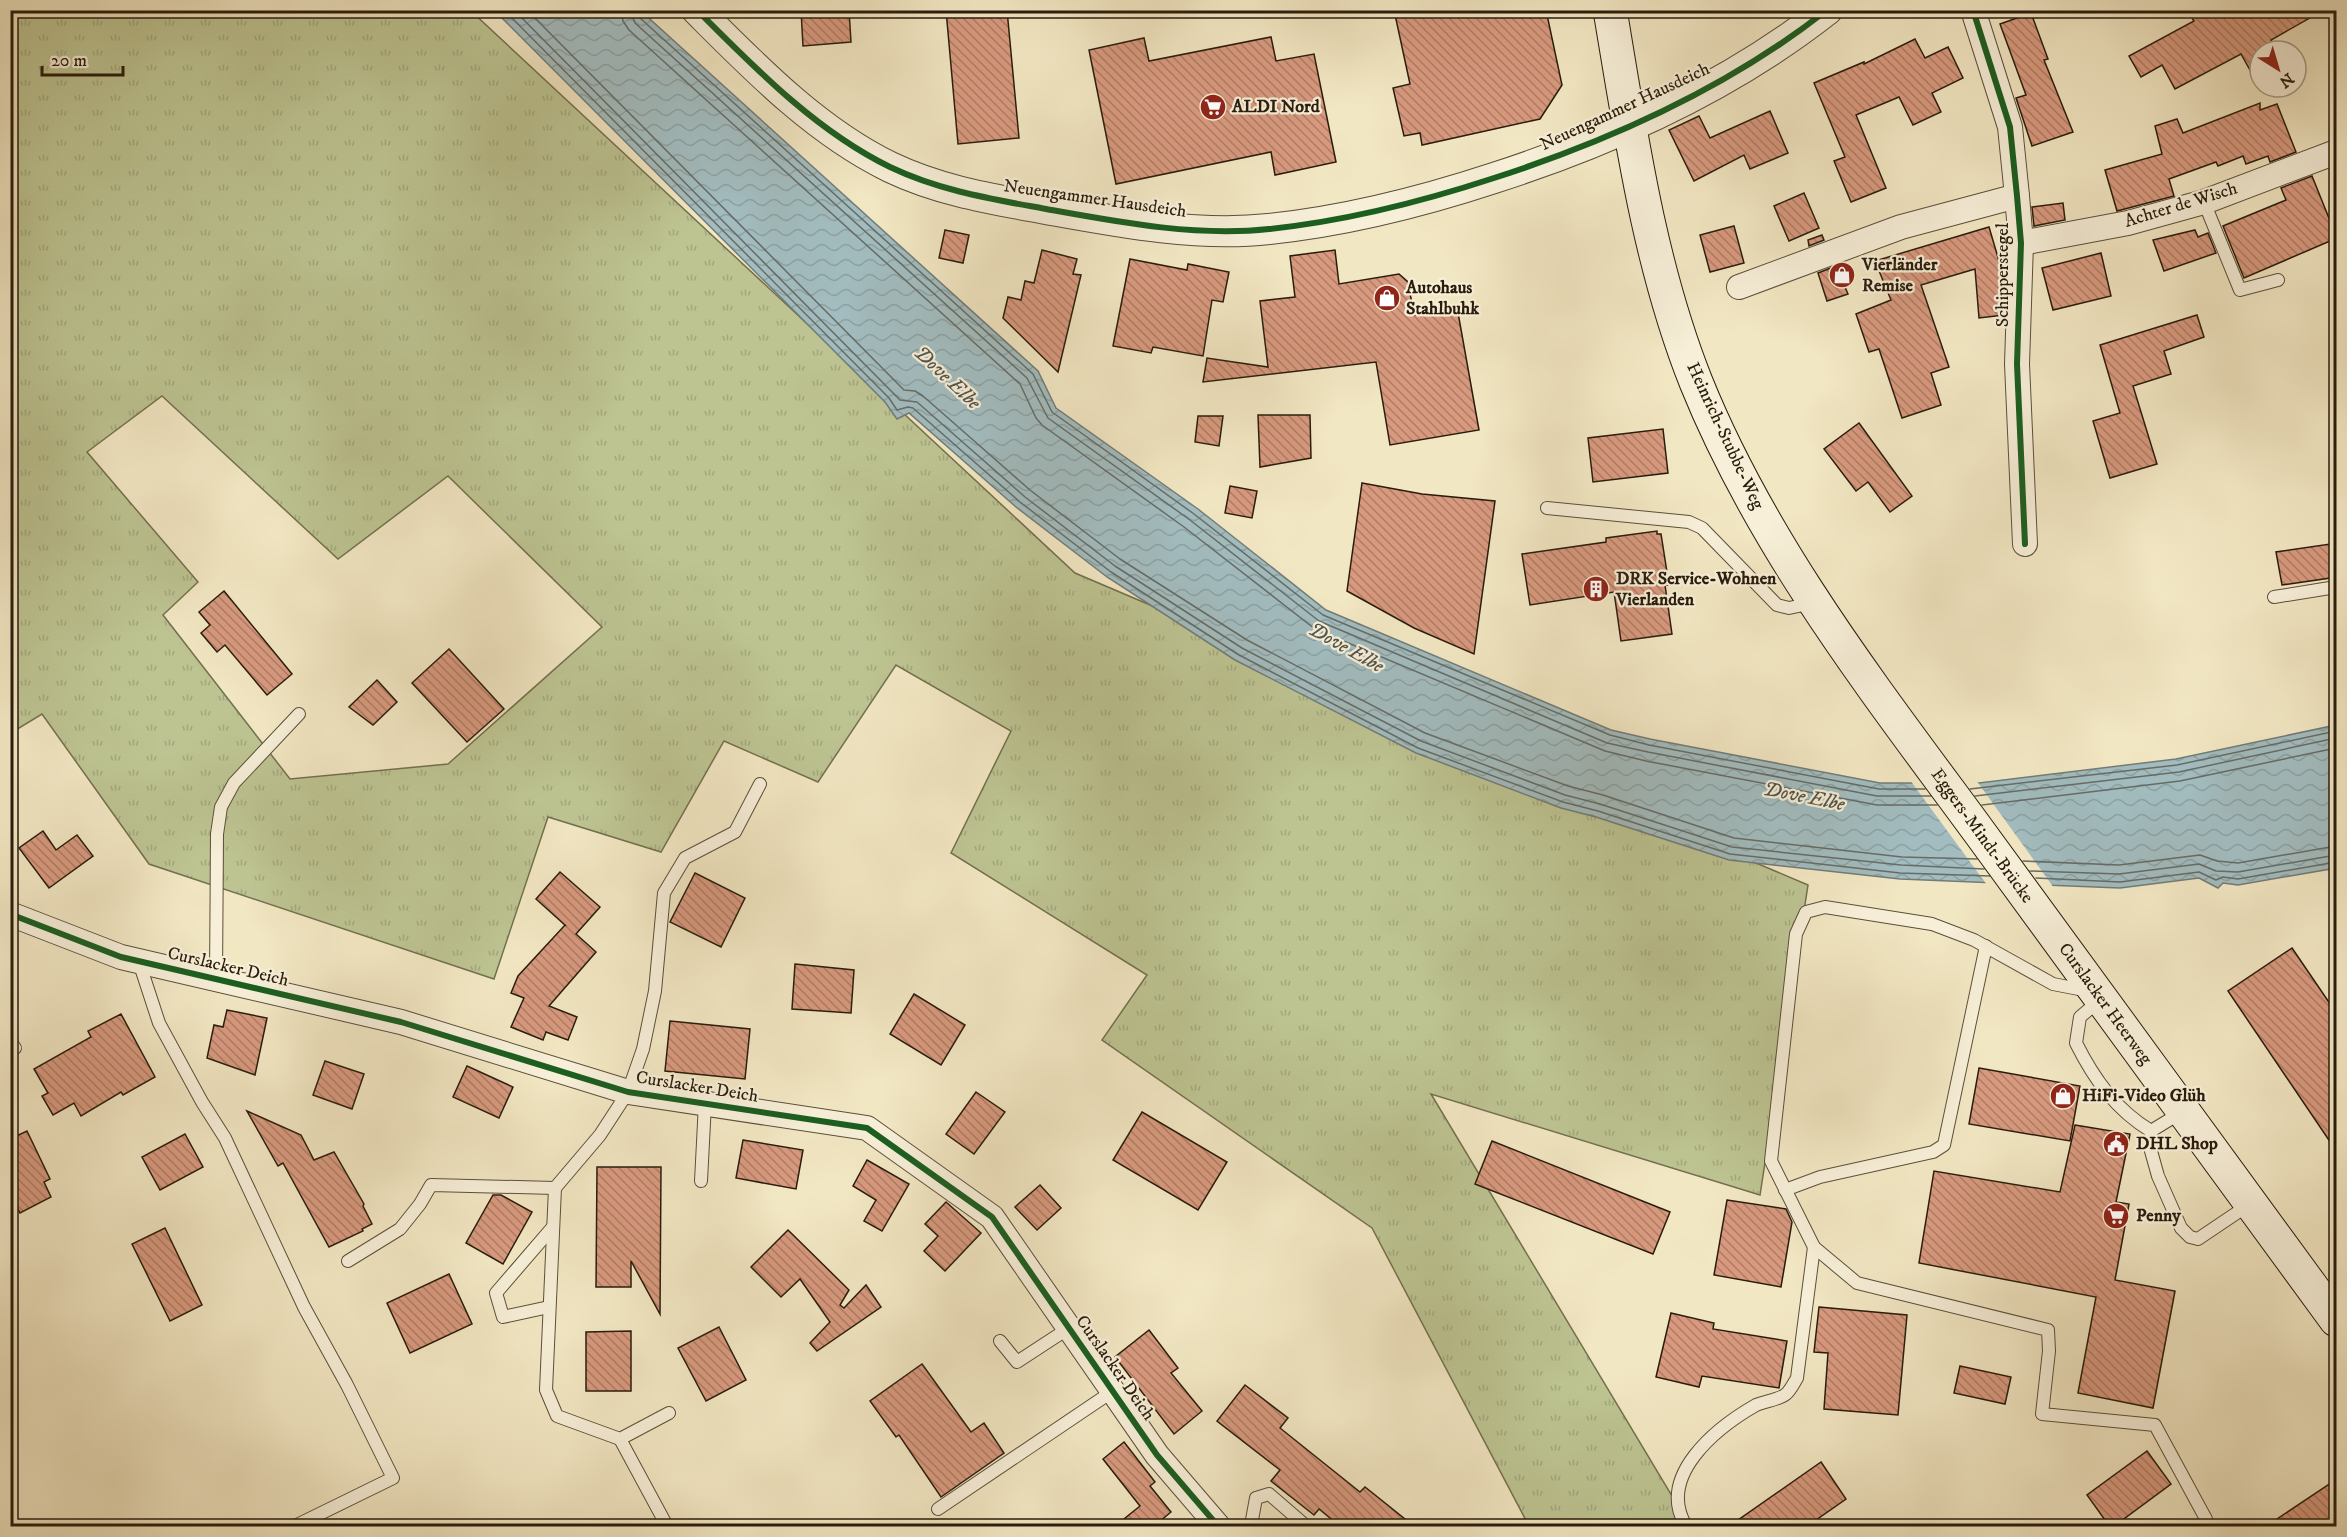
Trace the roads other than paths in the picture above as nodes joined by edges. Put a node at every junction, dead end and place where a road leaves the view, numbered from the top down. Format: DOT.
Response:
graph roads {
  1 [pos="697,10"];
  2 [pos="1610,10"];
  3 [pos="1827,10"];
  4 [pos="1973,10"];
  5 [pos="1630,126"];
  6 [pos="2337,152"];
  7 [pos="2017,196"];
  8 [pos="2204,202"];
  9 [pos="2021,243"];
  10 [pos="2278,280"];
  11 [pos="1739,287"];
  12 [pos="1547,508"];
  13 [pos="2025,544"];
  14 [pos="2337,587"];
  15 [pos="2274,597"];
  16 [pos="1814,603"];
  17 [pos="299,714"];
  18 [pos="1920,751"];
  19 [pos="760,784"];
  20 [pos="10,914"];
  21 [pos="2044,920"];
  22 [pos="1986,946"];
  23 [pos="139,962"];
  24 [pos="216,980"];
  25 [pos="2098,996"];
  26 [pos="628,1092"];
  27 [pos="705,1103"];
  28 [pos="2183,1111"];
  29 [pos="2151,1131"];
  30 [pos="701,1181"];
  31 [pos="555,1188"];
  32 [pos="1785,1190"];
  33 [pos="2251,1203"];
  34 [pos="552,1227"];
  35 [pos="1814,1246"];
  36 [pos="348,1261"];
  37 [pos="549,1307"];
  38 [pos="2337,1320"];
  39 [pos="1069,1328"];
  40 [pos="1000,1341"];
  41 [pos="1113,1390"];
  42 [pos="669,1413"];
  43 [pos="620,1439"];
  44 [pos="938,1509"];
  45 [pos="295,1527"];
  46 [pos="667,1527"];
  47 [pos="1218,1527"];
  48 [pos="1255,1527"];
  49 [pos="1306,1527"];
  50 [pos="1686,1527"];
  51 [pos="2207,1527"];
  1 -- 5 [label="street, Neuengammer Hausdeich"];
  2 -- 5 [label="main road, Heinrich-Stubbe-Weg"];
  3 -- 5 [label="street, Neuengammer Hausdeich"];
  4 -- 7 [label="street, Schipperstegel"];
  5 -- 16 [label="main road, Heinrich-Stubbe-Weg"];
  6 -- 8 [label="street, Achter de Wisch"];
  7 -- 9 [label="street, Schipperstegel"];
  7 -- 11 [label="street"];
  8 -- 9 [label="street, Achter de Wisch"];
  8 -- 10 [label="lane"];
  9 -- 13 [label="street, Schipperstegel"];
  12 -- 16 [label="lane"];
  14 -- 15 [label="lane"];
  16 -- 18 [label="main road, Heinrich-Stubbe-Weg"];
  17 -- 24 [label="lane"];
  18 -- 21 [label="main road, Eggers-Mindt-Brücke"];
  19 -- 26 [label="lane"];
  20 -- 23 [label="street, Curslacker Deich"];
  21 -- 25 [label="main road, Curslacker Heerweg"];
  22 -- 25 [label="lane"];
  22 -- 32 [label="lane"];
  22 -- 32 [label="lane"];
  23 -- 24 [label="street, Curslacker Deich"];
  23 -- 45 [label="lane"];
  24 -- 26 [label="street, Curslacker Deich"];
  25 -- 28 [label="main road, Curslacker Heerweg"];
  25 -- 29 [label="lane"];
  26 -- 27 [label="street, Curslacker Deich"];
  26 -- 31 [label="lane"];
  27 -- 30 [label="lane"];
  27 -- 39 [label="street, Curslacker Deich"];
  28 -- 29 [label="lane"];
  28 -- 33 [label="main road, Curslacker Heerweg"];
  29 -- 33 [label="lane"];
  31 -- 34 [label="lane"];
  31 -- 36 [label="lane"];
  32 -- 35 [label="lane"];
  33 -- 38 [label="main road, Curslacker Heerweg"];
  34 -- 37 [label="lane"];
  34 -- 37 [label="lane"];
  35 -- 50 [label="lane"];
  35 -- 51 [label="lane"];
  37 -- 43 [label="lane"];
  39 -- 40 [label="lane"];
  39 -- 41 [label="street, Curslacker Deich"];
  41 -- 44 [label="lane"];
  41 -- 47 [label="street, Curslacker Deich"];
  42 -- 43 [label="lane"];
  43 -- 46 [label="lane"];
  48 -- 49 [label="lane"];
}
